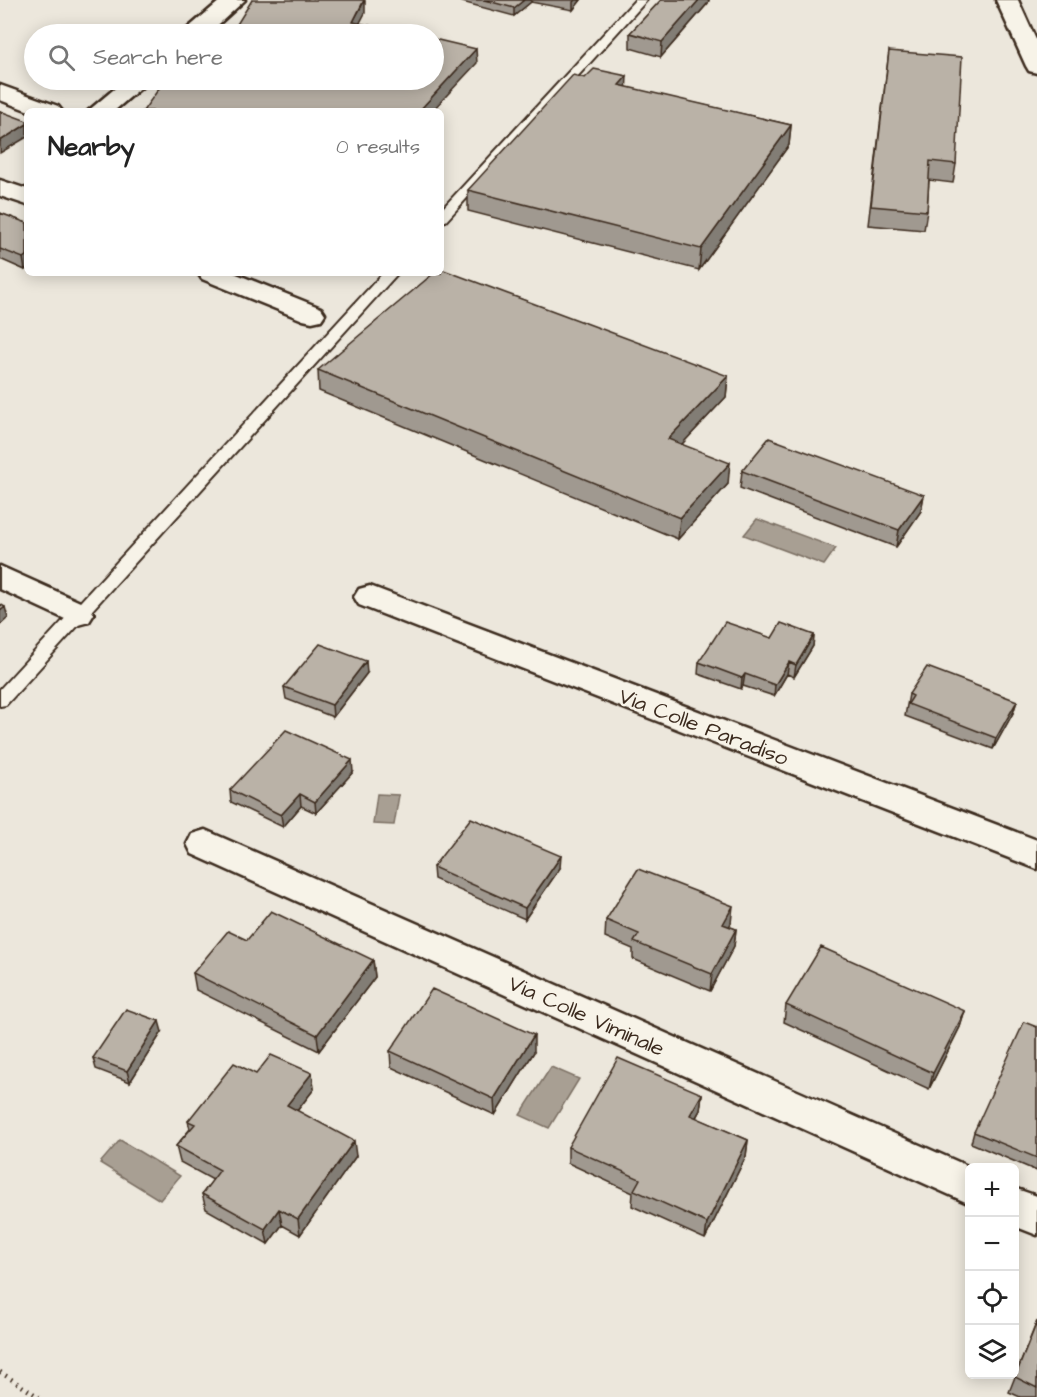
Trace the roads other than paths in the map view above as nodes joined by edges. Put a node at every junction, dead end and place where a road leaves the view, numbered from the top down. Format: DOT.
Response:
graph roads {
  1 [pos="234,0"];
  2 [pos="641,0"];
  3 [pos="1007,0"];
  4 [pos="206,24"];
  5 [pos="1036,57"];
  6 [pos="126,90"];
  7 [pos="0,92"];
  8 [pos="42,108"];
  9 [pos="104,108"];
  10 [pos="24,175"];
  11 [pos="10,192"];
  12 [pos="444,215"];
  13 [pos="218,276"];
  14 [pos="388,276"];
  15 [pos="312,314"];
  16 [pos="0,576"];
  17 [pos="370,597"];
  18 [pos="78,614"];
  19 [pos="0,700"];
  20 [pos="205,844"];
  21 [pos="1037,855"];
  22 [pos="965,1184"];
  23 [pos="1019,1208"];
  24 [pos="1037,1216"];
  1 -- 4 [label="street"];
  2 -- 12 [label="lane"];
  3 -- 5 [label="street"];
  6 -- 9 [label="street"];
  7 -- 8 [label="street"];
  10 -- 11 [label="street"];
  13 -- 15 [label="street"];
  14 -- 18 [label="lane"];
  16 -- 18 [label="street"];
  17 -- 21 [label="street, Via Colle Paradiso"];
  18 -- 19 [label="lane"];
  20 -- 22 [label="street, Via Colle Viminale"];
  23 -- 24 [label="street"];
}
